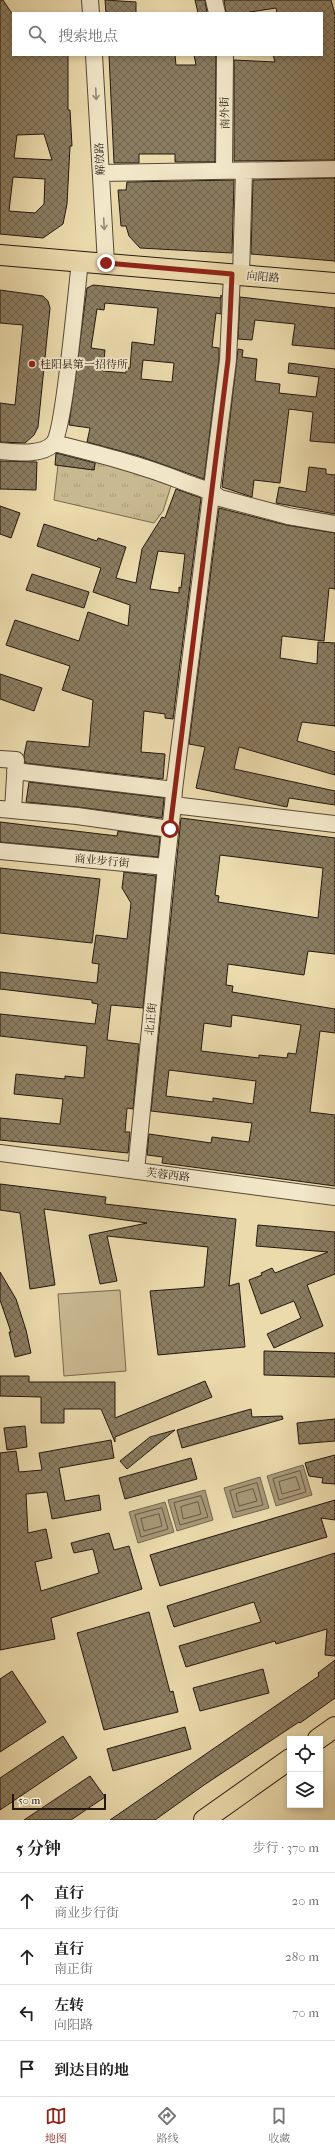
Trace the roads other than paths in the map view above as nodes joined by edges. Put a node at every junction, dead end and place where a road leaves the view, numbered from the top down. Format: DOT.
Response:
graph roads {
  1 [pos="90,0"];
  2 [pos="214,0"];
  3 [pos="91,12"];
  4 [pos="217,12"];
  5 [pos="94,56"];
  6 [pos="225,56"];
  7 [pos="335,169"];
  8 [pos="224,171"];
  9 [pos="244,171"];
  10 [pos="101,173"];
  11 [pos="0,255"];
  12 [pos="80,261"];
  13 [pos="106,263"];
  14 [pos="236,274"];
  15 [pos="335,283"];
  16 [pos="54,443"];
  17 [pos="0,451"];
  18 [pos="212,491"];
  19 [pos="335,524"];
  20 [pos="0,759"];
  21 [pos="15,771"];
  22 [pos="174,798"];
  23 [pos="6,809"];
  24 [pos="335,824"];
  25 [pos="170,829"];
  26 [pos="0,852"];
  27 [pos="166,868"];
  28 [pos="0,1154"];
  29 [pos="136,1171"];
  30 [pos="335,1197"];
  31 [pos="335,1727"];
  32 [pos="322,1736"];
  33 [pos="287,1761"];
  34 [pos="204,1820"];
  1 -- 3 [label="street"];
  2 -- 4 [label="street"];
  5 -- 10 [label="street, 解放路, one-way"];
  6 -- 8 [label="street, 南外街"];
  7 -- 9 [label="street"];
  8 -- 9 [label="street"];
  8 -- 10 [label="street"];
  9 -- 14 [label="street"];
  10 -- 13 [label="street, 解放路, one-way"];
  11 -- 12 [label="main road, 向阳路"];
  12 -- 13 [label="main road, 向阳路"];
  12 -- 16 [label="street"];
  13 -- 14 [label="main road, 向阳路"];
  14 -- 15 [label="main road, 向阳路"];
  14 -- 18 [label="street"];
  16 -- 17 [label="street"];
  16 -- 18 [label="street"];
  18 -- 19 [label="street"];
  18 -- 22 [label="street"];
  20 -- 21 [label="street"];
  21 -- 22 [label="street"];
  21 -- 23 [label="street"];
  22 -- 24 [label="street"];
  22 -- 25 [label="street"];
  23 -- 25 [label="street"];
  25 -- 27 [label="street"];
  26 -- 27 [label="street, 商业步行街"];
  27 -- 29 [label="street, 北正街"];
  28 -- 29 [label="street, 芙蓉西路"];
  29 -- 30 [label="street, 芙蓉西路"];
  31 -- 32 [label="main road"];
  33 -- 34 [label="main road"];
}
